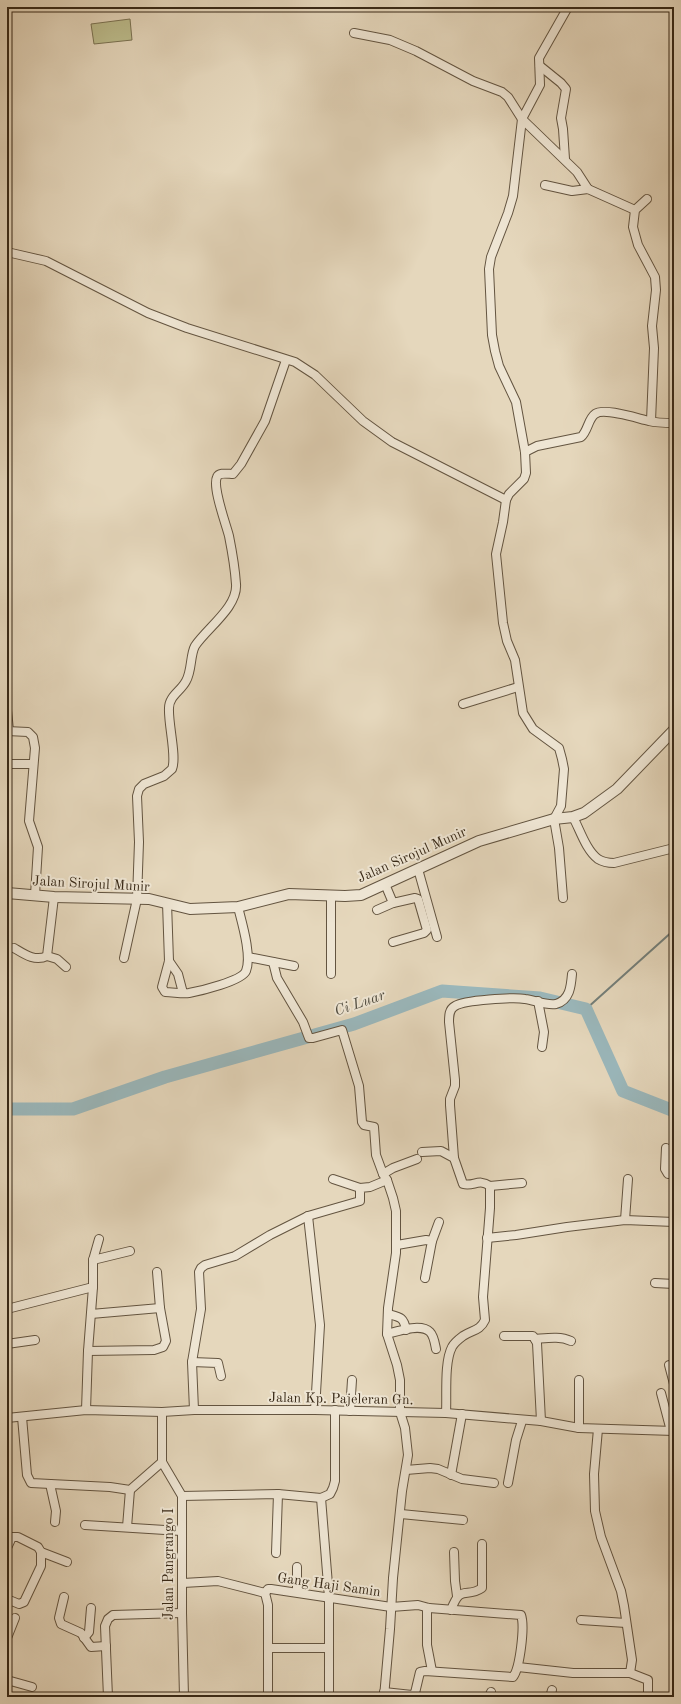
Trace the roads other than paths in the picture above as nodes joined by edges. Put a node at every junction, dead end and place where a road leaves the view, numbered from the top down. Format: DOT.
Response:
graph roads {
  1 [pos="568,7"];
  2 [pos="354,33"];
  3 [pos="540,66"];
  4 [pos="522,119"];
  5 [pos="565,159"];
  6 [pos="546,185"];
  7 [pos="588,189"];
  8 [pos="647,199"];
  9 [pos="635,210"];
  10 [pos="7,252"];
  11 [pos="286,360"];
  12 [pos="651,421"];
  13 [pos="674,423"];
  14 [pos="525,452"];
  15 [pos="506,500"];
  16 [pos="518,687"];
  17 [pos="463,704"];
  18 [pos="7,710"];
  19 [pos="674,730"];
  20 [pos="8,731"];
  21 [pos="7,764"];
  22 [pos="33,764"];
  23 [pos="573,817"];
  24 [pos="554,820"];
  25 [pos="674,848"];
  26 [pos="418,869"];
  27 [pos="385,884"];
  28 [pos="7,893"];
  29 [pos="35,895"];
  30 [pos="331,896"];
  31 [pos="54,897"];
  32 [pos="563,898"];
  33 [pos="137,899"];
  34 [pos="166,903"];
  35 [pos="393,903"];
  36 [pos="238,907"];
  37 [pos="377,910"];
  38 [pos="437,937"];
  39 [pos="393,942"];
  40 [pos="14,948"];
  41 [pos="47,956"];
  42 [pos="248,957"];
  43 [pos="124,958"];
  44 [pos="169,961"];
  45 [pos="273,962"];
  46 [pos="294,966"];
  47 [pos="66,967"];
  48 [pos="331,974"];
  49 [pos="572,974"];
  50 [pos="183,993"];
  51 [pos="538,1001"];
  52 [pos="542,1047"];
  53 [pos="666,1148"];
  54 [pos="454,1158"];
  55 [pos="674,1174"];
  56 [pos="385,1177"];
  57 [pos="333,1179"];
  58 [pos="628,1179"];
  59 [pos="522,1183"];
  60 [pos="490,1186"];
  61 [pos="360,1188"];
  62 [pos="308,1216"];
  63 [pos="625,1220"];
  64 [pos="439,1222"];
  65 [pos="674,1222"];
  66 [pos="488,1238"];
  67 [pos="99,1239"];
  68 [pos="432,1241"];
  69 [pos="397,1245"];
  70 [pos="130,1251"];
  71 [pos="94,1260"];
  72 [pos="157,1272"];
  73 [pos="425,1278"];
  74 [pos="655,1283"];
  75 [pos="674,1284"];
  76 [pos="93,1287"];
  77 [pos="7,1308"];
  78 [pos="160,1308"];
  79 [pos="91,1314"];
  80 [pos="388,1314"];
  81 [pos="406,1330"];
  82 [pos="387,1334"];
  83 [pos="504,1336"];
  84 [pos="535,1339"];
  85 [pos="35,1340"];
  86 [pos="571,1341"];
  87 [pos="7,1344"];
  88 [pos="436,1349"];
  89 [pos="88,1351"];
  90 [pos="192,1362"];
  91 [pos="669,1365"];
  92 [pos="221,1376"];
  93 [pos="352,1380"];
  94 [pos="579,1380"];
  95 [pos="674,1384"];
  96 [pos="661,1393"];
  97 [pos="86,1410"];
  98 [pos="194,1410"];
  99 [pos="315,1410"];
  100 [pos="335,1410"];
  101 [pos="350,1411"];
  102 [pos="162,1412"];
  103 [pos="400,1412"];
  104 [pos="446,1413"];
  105 [pos="462,1414"];
  106 [pos="22,1417"];
  107 [pos="7,1418"];
  108 [pos="522,1421"];
  109 [pos="541,1421"];
  110 [pos="579,1428"];
  111 [pos="598,1429"];
  112 [pos="672,1431"];
  113 [pos="162,1462"];
  114 [pos="406,1470"];
  115 [pos="451,1475"];
  116 [pos="494,1483"];
  117 [pos="508,1483"];
  118 [pos="50,1484"];
  119 [pos="130,1490"];
  120 [pos="278,1494"];
  121 [pos="182,1496"];
  122 [pos="321,1498"];
  123 [pos="400,1514"];
  124 [pos="463,1520"];
  125 [pos="55,1522"];
  126 [pos="85,1525"];
  127 [pos="127,1527"];
  128 [pos="181,1531"];
  129 [pos="482,1544"];
  130 [pos="7,1548"];
  131 [pos="41,1552"];
  132 [pos="454,1552"];
  133 [pos="276,1553"];
  134 [pos="67,1562"];
  135 [pos="297,1568"];
  136 [pos="183,1583"];
  137 [pos="297,1592"];
  138 [pos="265,1593"];
  139 [pos="457,1596"];
  140 [pos="64,1597"];
  141 [pos="330,1597"];
  142 [pos="7,1599"];
  143 [pos="391,1607"];
  144 [pos="91,1608"];
  145 [pos="429,1608"];
  146 [pos="451,1610"];
  147 [pos="182,1613"];
  148 [pos="15,1618"];
  149 [pos="580,1620"];
  150 [pos="626,1622"];
  151 [pos="7,1638"];
  152 [pos="84,1638"];
  153 [pos="106,1646"];
  154 [pos="268,1648"];
  155 [pos="329,1648"];
  156 [pos="518,1667"];
  157 [pos="432,1670"];
  158 [pos="630,1673"];
  159 [pos="7,1680"];
  160 [pos="32,1687"];
  161 [pos="384,1694"];
  162 [pos="108,1697"];
  163 [pos="184,1697"];
  164 [pos="268,1697"];
  165 [pos="277,1697"];
  166 [pos="329,1697"];
  167 [pos="648,1697"];
  1 -- 3 [label="street"];
  2 -- 4 [label="street"];
  3 -- 4 [label="street"];
  3 -- 5 [label="street"];
  4 -- 5 [label="street"];
  4 -- 14 [label="street"];
  5 -- 7 [label="street"];
  6 -- 7 [label="street"];
  7 -- 9 [label="street"];
  8 -- 9 [label="street"];
  9 -- 12 [label="street"];
  10 -- 11 [label="street"];
  11 -- 15 [label="street"];
  11 -- 33 [label="street"];
  12 -- 13 [label="street"];
  12 -- 14 [label="street"];
  14 -- 15 [label="street"];
  15 -- 16 [label="street"];
  16 -- 17 [label="street"];
  16 -- 24 [label="street"];
  18 -- 20 [label="street"];
  19 -- 23 [label="street, Jalan Sirojul Munir"];
  20 -- 22 [label="street"];
  21 -- 22 [label="street"];
  22 -- 29 [label="street"];
  23 -- 24 [label="street, Jalan Sirojul Munir"];
  23 -- 25 [label="street"];
  24 -- 26 [label="street, Jalan Sirojul Munir"];
  24 -- 32 [label="street"];
  26 -- 27 [label="street, Jalan Sirojul Munir"];
  26 -- 38 [label="street"];
  27 -- 30 [label="street, Jalan Sirojul Munir"];
  27 -- 35 [label="street"];
  28 -- 29 [label="street, Jalan Sirojul Munir"];
  29 -- 31 [label="street, Jalan Sirojul Munir"];
  30 -- 36 [label="street, Jalan Sirojul Munir"];
  30 -- 48 [label="street"];
  31 -- 33 [label="street, Jalan Sirojul Munir"];
  31 -- 41 [label="street"];
  33 -- 34 [label="street, Jalan Sirojul Munir"];
  33 -- 43 [label="street"];
  34 -- 36 [label="street, Jalan Sirojul Munir"];
  34 -- 44 [label="street"];
  35 -- 37 [label="street"];
  35 -- 39 [label="street"];
  36 -- 42 [label="street"];
  40 -- 41 [label="street"];
  41 -- 47 [label="street"];
  42 -- 45 [label="street"];
  42 -- 50 [label="street"];
  44 -- 50 [label="street"];
  44 -- 50 [label="street"];
  45 -- 46 [label="street"];
  45 -- 56 [label="street"];
  49 -- 51 [label="street"];
  51 -- 52 [label="street"];
  51 -- 54 [label="street"];
  53 -- 55 [label="street"];
  54 -- 56 [label="street"];
  54 -- 60 [label="street"];
  56 -- 61 [label="street"];
  56 -- 69 [label="street"];
  57 -- 61 [label="street"];
  58 -- 63 [label="street"];
  59 -- 60 [label="street"];
  60 -- 66 [label="street"];
  61 -- 62 [label="street"];
  62 -- 90 [label="street"];
  62 -- 99 [label="street"];
  63 -- 65 [label="street"];
  63 -- 66 [label="street"];
  64 -- 68 [label="street"];
  66 -- 104 [label="street"];
  67 -- 71 [label="street"];
  68 -- 69 [label="street"];
  68 -- 73 [label="street"];
  69 -- 80 [label="street"];
  70 -- 71 [label="street"];
  71 -- 76 [label="street"];
  72 -- 78 [label="street"];
  74 -- 75 [label="street"];
  76 -- 77 [label="street"];
  76 -- 79 [label="street"];
  78 -- 79 [label="street"];
  78 -- 89 [label="street"];
  79 -- 89 [label="street"];
  80 -- 81 [label="street"];
  80 -- 82 [label="street"];
  81 -- 82 [label="street"];
  81 -- 88 [label="street"];
  82 -- 103 [label="street"];
  83 -- 84 [label="street"];
  84 -- 86 [label="street"];
  84 -- 109 [label="street"];
  85 -- 87 [label="street"];
  89 -- 97 [label="street"];
  90 -- 92 [label="street"];
  90 -- 98 [label="street"];
  91 -- 95 [label="street"];
  93 -- 101 [label="street"];
  94 -- 110 [label="street"];
  96 -- 112 [label="street"];
  97 -- 102 [label="street, Jalan Kp. Pajeleran Gn."];
  97 -- 106 [label="street, Jalan Kp. Pajeleran Gn."];
  98 -- 99 [label="street, Jalan Kp. Pajeleran Gn."];
  98 -- 102 [label="street, Jalan Kp. Pajeleran Gn."];
  99 -- 100 [label="street, Jalan Kp. Pajeleran Gn."];
  100 -- 101 [label="street, Jalan Kp. Pajeleran Gn."];
  100 -- 122 [label="street"];
  101 -- 103 [label="street, Jalan Kp. Pajeleran Gn."];
  102 -- 113 [label="street"];
  103 -- 104 [label="street, Jalan Kp. Pajeleran Gn."];
  103 -- 114 [label="street"];
  104 -- 105 [label="street, Jalan Kp. Pajeleran Gn."];
  105 -- 108 [label="street, Jalan Kp. Pajeleran Gn."];
  105 -- 115 [label="street"];
  106 -- 107 [label="street, Jalan Kp. Pajeleran Gn."];
  106 -- 118 [label="street"];
  108 -- 109 [label="street, Jalan Kp. Pajeleran Gn."];
  108 -- 117 [label="street"];
  109 -- 110 [label="street, Jalan Kp. Pajeleran Gn."];
  110 -- 111 [label="street, Jalan Kp. Pajeleran Gn."];
  111 -- 112 [label="street, Jalan Kp. Pajeleran Gn."];
  111 -- 150 [label="street"];
  113 -- 119 [label="street"];
  113 -- 121 [label="street, Jalan Pangrango I"];
  114 -- 115 [label="street"];
  114 -- 123 [label="street"];
  115 -- 116 [label="street"];
  118 -- 119 [label="street"];
  118 -- 125 [label="street"];
  119 -- 127 [label="street"];
  120 -- 121 [label="street"];
  120 -- 122 [label="street"];
  120 -- 133 [label="street"];
  121 -- 128 [label="street, Jalan Pangrango I"];
  122 -- 141 [label="street"];
  123 -- 124 [label="street"];
  123 -- 143 [label="street"];
  126 -- 127 [label="street"];
  127 -- 128 [label="street"];
  128 -- 136 [label="street, Jalan Pangrango I"];
  129 -- 139 [label="street"];
  130 -- 131 [label="street"];
  131 -- 134 [label="street"];
  131 -- 142 [label="street"];
  132 -- 139 [label="street"];
  135 -- 137 [label="street"];
  136 -- 138 [label="street"];
  136 -- 147 [label="street, Jalan Pangrango I"];
  137 -- 138 [label="street, Gang Haji Samin"];
  137 -- 141 [label="street, Gang Haji Samin"];
  138 -- 154 [label="street"];
  139 -- 146 [label="street"];
  140 -- 152 [label="street"];
  141 -- 143 [label="street, Gang Haji Samin"];
  141 -- 155 [label="street"];
  143 -- 145 [label="street, Gang Haji Samin"];
  143 -- 161 [label="street"];
  144 -- 152 [label="street"];
  145 -- 146 [label="street, Gang Haji Samin"];
  145 -- 157 [label="street"];
  146 -- 156 [label="street, Gang Haji Samin"];
  147 -- 153 [label="street"];
  147 -- 163 [label="street, Jalan Pangrango I"];
  148 -- 151 [label="street"];
  149 -- 150 [label="street"];
  150 -- 158 [label="street"];
  152 -- 153 [label="street"];
  153 -- 162 [label="street"];
  154 -- 155 [label="street"];
  154 -- 164 [label="street"];
  155 -- 166 [label="street"];
  156 -- 157 [label="street"];
  156 -- 158 [label="street"];
  157 -- 161 [label="street"];
  158 -- 167 [label="street"];
  159 -- 160 [label="street"];
  164 -- 165 [label="street"];
}
